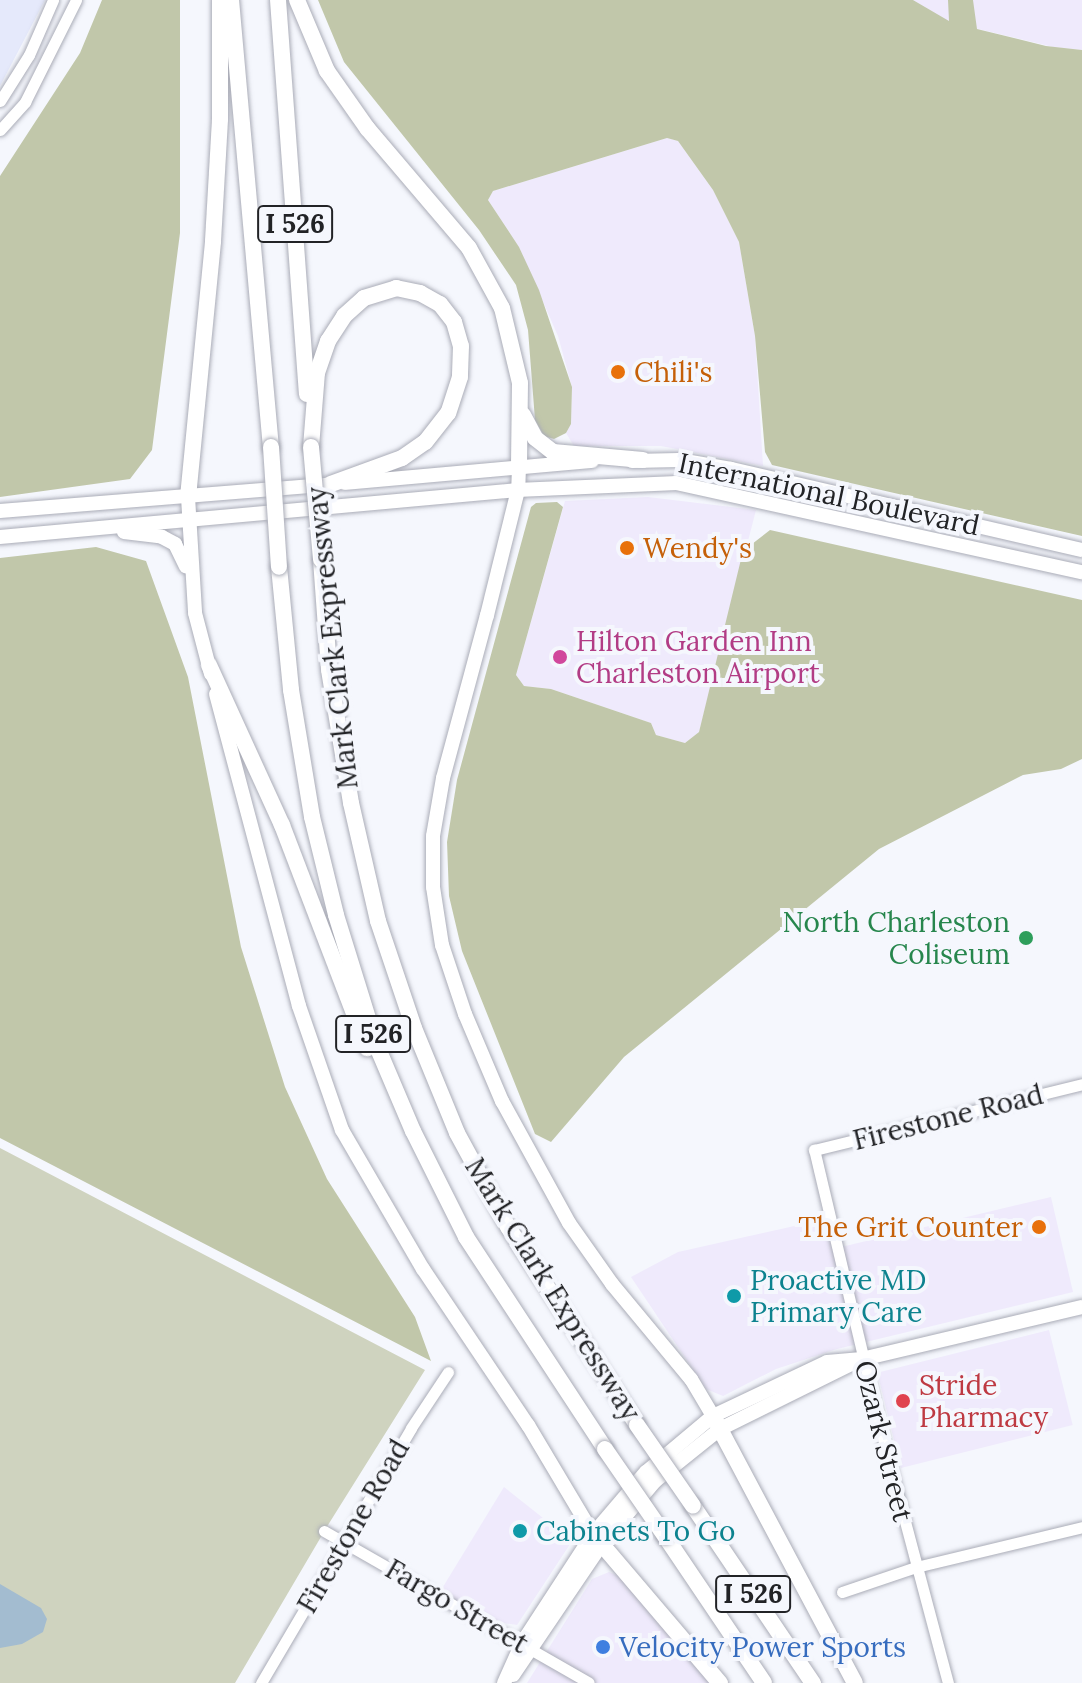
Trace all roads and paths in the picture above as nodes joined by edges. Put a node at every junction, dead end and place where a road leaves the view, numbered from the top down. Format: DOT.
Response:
graph roads {
  1 [pos="53,0"];
  2 [pos="76,0"];
  3 [pos="220,0"];
  4 [pos="231,0"];
  5 [pos="278,0"];
  6 [pos="297,0"];
  7 [pos="0,101"];
  8 [pos="0,130"];
  9 [pos="522,413"];
  10 [pos="311,447"];
  11 [pos="643,460"];
  12 [pos="519,467"];
  13 [pos="331,484"];
  14 [pos="518,490"];
  15 [pos="188,497"];
  16 [pos="0,511"];
  17 [pos="187,519"];
  18 [pos="88,529"];
  19 [pos="0,537"];
  20 [pos="1082,550"];
  21 [pos="1064,568"];
  22 [pos="1082,572"];
  23 [pos="191,580"];
  24 [pos="1082,580"];
  25 [pos="209,665"];
  26 [pos="1082,1084"];
  27 [pos="814,1150"];
  28 [pos="447,1200"];
  29 [pos="1082,1307"];
  30 [pos="862,1359"];
  31 [pos="448,1372"];
  32 [pos="716,1422"];
  33 [pos="1082,1527"];
  34 [pos="324,1531"];
  35 [pos="597,1540"];
  36 [pos="344,1541"];
  37 [pos="916,1567"];
  38 [pos="842,1592"];
  39 [pos="527,1647"];
  40 [pos="261,1683"];
  41 [pos="506,1683"];
  42 [pos="589,1683"];
  43 [pos="720,1683"];
  44 [pos="764,1683"];
  45 [pos="813,1683"];
  46 [pos="855,1683"];
  47 [pos="948,1683"];
  1 -- 7 [label="street"];
  2 -- 8 [label="street"];
  3 -- 15 [label="highway"];
  4 -- 28 [label="highway, Mark Clark Expressway / I 526, bridge"];
  5 -- 10 [label="highway, Mark Clark Expressway / I 526"];
  6 -- 9 [label="highway"];
  9 -- 11 [label="highway"];
  9 -- 12 [label="highway"];
  10 -- 13 [label="highway"];
  10 -- 45 [label="highway, Mark Clark Expressway / I 526, bridge"];
  11 -- 12 [label="main road, International Boulevard"];
  11 -- 20 [label="main road, International Boulevard"];
  12 -- 13 [label="main road, International Boulevard"];
  12 -- 14 [label="main road"];
  13 -- 15 [label="main road, International Boulevard"];
  14 -- 17 [label="main road, International Boulevard"];
  14 -- 21 [label="main road, International Boulevard"];
  14 -- 32 [label="main road"];
  15 -- 16 [label="main road, International Boulevard"];
  15 -- 17 [label="main road"];
  17 -- 18 [label="main road, International Boulevard"];
  17 -- 23 [label="main road"];
  18 -- 19 [label="main road, International Boulevard"];
  18 -- 23 [label="main road"];
  21 -- 22 [label="main road, International Boulevard"];
  21 -- 24 [label="main road"];
  23 -- 25 [label="main road"];
  25 -- 28 [label="highway"];
  25 -- 35 [label="main road"];
  26 -- 27 [label="street, Firestone Road"];
  27 -- 30 [label="street, Ozark Street"];
  28 -- 44 [label="highway, Mark Clark Expressway / I 526, bridge"];
  29 -- 30 [label="main road"];
  30 -- 32 [label="main road"];
  30 -- 37 [label="street, Ozark Street"];
  31 -- 36 [label="street, Firestone Road"];
  32 -- 35 [label="main road"];
  32 -- 46 [label="highway"];
  33 -- 37 [label="street"];
  34 -- 36 [label="street, Fargo Street"];
  35 -- 39 [label="main road"];
  35 -- 43 [label="highway"];
  36 -- 39 [label="street, Fargo Street"];
  36 -- 40 [label="street, Firestone Road"];
  37 -- 38 [label="street"];
  37 -- 47 [label="street, Ozark Street"];
  39 -- 41 [label="main road"];
  39 -- 42 [label="street, Fargo Street"];
}
